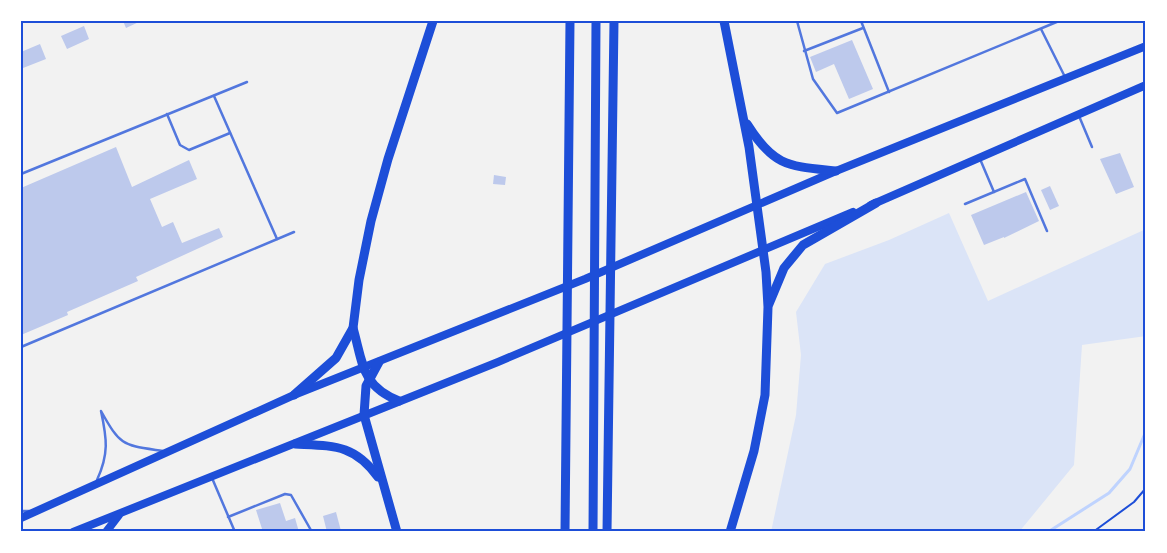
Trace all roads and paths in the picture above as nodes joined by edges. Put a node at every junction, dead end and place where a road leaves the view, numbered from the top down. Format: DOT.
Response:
graph roads {
  1 [pos="433,21"];
  2 [pos="570,21"];
  3 [pos="596,21"];
  4 [pos="614,21"];
  5 [pos="724,21"];
  6 [pos="798,21"];
  7 [pos="861,21"];
  8 [pos="1059,21"];
  9 [pos="863,28"];
  10 [pos="1041,29"];
  11 [pos="1146,46"];
  12 [pos="804,51"];
  13 [pos="1066,79"];
  14 [pos="247,82"];
  15 [pos="1146,85"];
  16 [pos="889,92"];
  17 [pos="214,96"];
  18 [pos="167,114"];
  19 [pos="1078,114"];
  20 [pos="745,121"];
  21 [pos="230,133"];
  22 [pos="1092,147"];
  23 [pos="979,158"];
  24 [pos="836,171"];
  25 [pos="21,174"];
  26 [pos="994,192"];
  27 [pos="876,203"];
  28 [pos="965,204"];
  29 [pos="756,206"];
  30 [pos="294,232"];
  31 [pos="1047,232"];
  32 [pos="277,239"];
  33 [pos="762,251"];
  34 [pos="768,307"];
  35 [pos="354,328"];
  36 [pos="21,347"];
  37 [pos="379,362"];
  38 [pos="363,368"];
  39 [pos="368,380"];
  40 [pos="294,395"];
  41 [pos="399,400"];
  42 [pos="364,415"];
  43 [pos="296,444"];
  44 [pos="167,451"];
  45 [pos="211,477"];
  46 [pos="381,481"];
  47 [pos="95,484"];
  48 [pos="1146,488"];
  49 [pos="21,511"];
  50 [pos="36,512"];
  51 [pos="120,513"];
  52 [pos="228,517"];
  53 [pos="21,518"];
  54 [pos="75,531"];
  55 [pos="106,532"];
  56 [pos="235,532"];
  57 [pos="312,532"];
  58 [pos="397,532"];
  59 [pos="564,532"];
  60 [pos="593,532"];
  61 [pos="607,532"];
  62 [pos="730,532"];
  63 [pos="1093,532"];
  1 -- 35 [label="highway"];
  2 -- 59 [label="highway"];
  3 -- 60 [label="highway"];
  4 -- 61 [label="highway"];
  5 -- 20 [label="highway"];
  6 -- 12 [label="lane"];
  7 -- 9 [label="lane"];
  8 -- 10 [label="lane"];
  9 -- 12 [label="lane"];
  9 -- 16 [label="lane"];
  10 -- 13 [label="lane"];
  10 -- 16 [label="lane"];
  11 -- 13 [label="main road"];
  12 -- 16 [label="lane"];
  13 -- 24 [label="main road"];
  14 -- 17 [label="lane"];
  15 -- 19 [label="main road"];
  17 -- 18 [label="lane"];
  17 -- 21 [label="lane"];
  18 -- 21 [label="lane"];
  18 -- 25 [label="lane"];
  19 -- 22 [label="lane"];
  19 -- 23 [label="main road"];
  20 -- 24 [label="highway"];
  20 -- 29 [label="highway"];
  21 -- 32 [label="lane"];
  23 -- 26 [label="lane"];
  23 -- 27 [label="main road"];
  24 -- 29 [label="main road"];
  26 -- 28 [label="lane"];
  26 -- 31 [label="lane"];
  27 -- 33 [label="main road"];
  27 -- 34 [label="highway"];
  29 -- 33 [label="highway"];
  29 -- 37 [label="main road"];
  30 -- 32 [label="lane"];
  32 -- 36 [label="lane"];
  33 -- 34 [label="highway"];
  33 -- 41 [label="main road"];
  34 -- 62 [label="highway"];
  35 -- 38 [label="highway"];
  35 -- 40 [label="highway"];
  37 -- 38 [label="main road"];
  37 -- 39 [label="highway"];
  38 -- 39 [label="highway"];
  38 -- 40 [label="main road"];
  39 -- 41 [label="highway"];
  39 -- 42 [label="highway"];
  40 -- 44 [label="main road"];
  41 -- 42 [label="main road"];
  42 -- 43 [label="main road"];
  42 -- 46 [label="highway"];
  43 -- 45 [label="main road"];
  43 -- 46 [label="highway"];
  44 -- 47 [label="main road"];
  44 -- 47 [label="lane"];
  45 -- 51 [label="main road"];
  45 -- 52 [label="lane"];
  46 -- 58 [label="highway"];
  47 -- 50 [label="main road"];
  48 -- 63 [label="path"];
  49 -- 50 [label="lane"];
  50 -- 53 [label="main road"];
  51 -- 54 [label="main road"];
  51 -- 55 [label="main road"];
  52 -- 56 [label="lane"];
  52 -- 57 [label="lane"];
}
